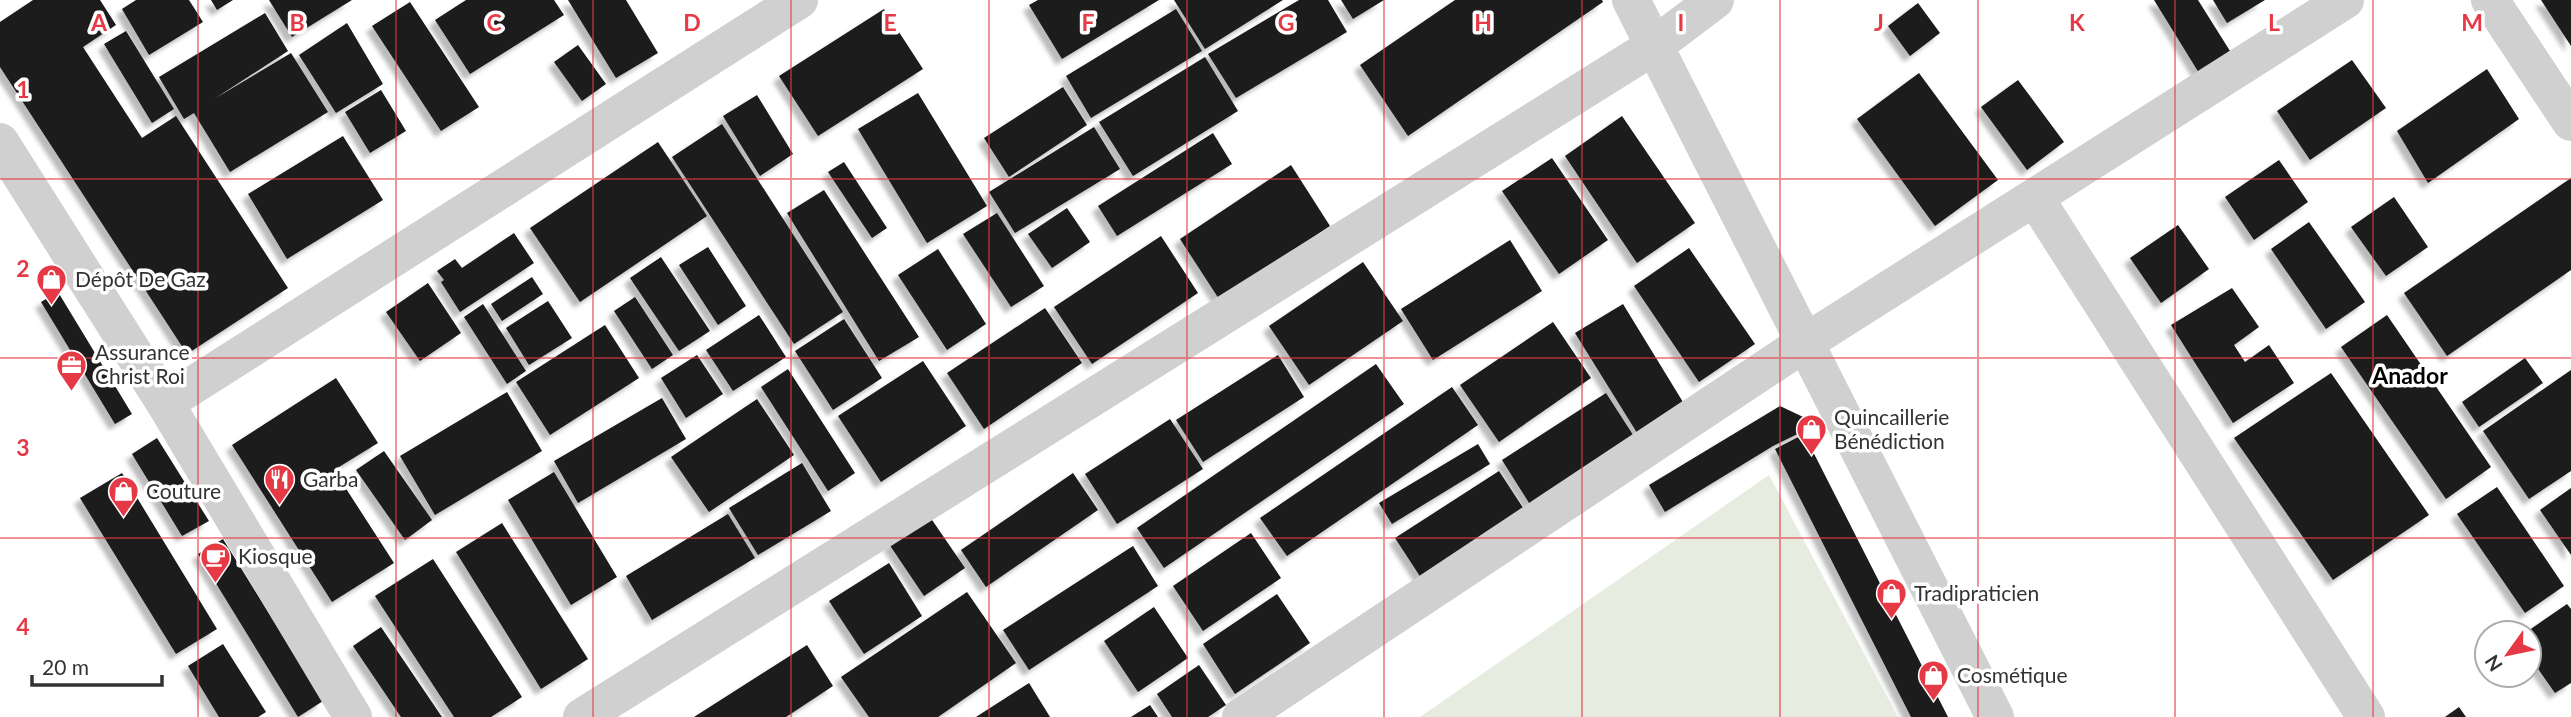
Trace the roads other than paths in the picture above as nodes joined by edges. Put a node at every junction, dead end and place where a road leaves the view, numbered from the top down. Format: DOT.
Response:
graph roads {
  1 [pos="799,0"];
  2 [pos="1631,0"];
  3 [pos="1715,0"];
  4 [pos="2345,0"];
  5 [pos="2490,0"];
  6 [pos="1654,46"];
  7 [pos="2571,122"];
  8 [pos="0,142"];
  9 [pos="2035,198"];
  10 [pos="1803,344"];
  11 [pos="165,403"];
  12 [pos="353,717"];
  13 [pos="582,717"];
  14 [pos="1241,717"];
  15 [pos="1996,717"];
  16 [pos="2366,717"];
  1 -- 11 [label="street"];
  2 -- 6 [label="street"];
  3 -- 6 [label="street"];
  4 -- 9 [label="street"];
  5 -- 7 [label="street"];
  6 -- 10 [label="street"];
  6 -- 13 [label="street"];
  8 -- 11 [label="street"];
  9 -- 10 [label="street"];
  9 -- 16 [label="street"];
  10 -- 14 [label="street"];
  10 -- 15 [label="street"];
  11 -- 12 [label="street"];
}
